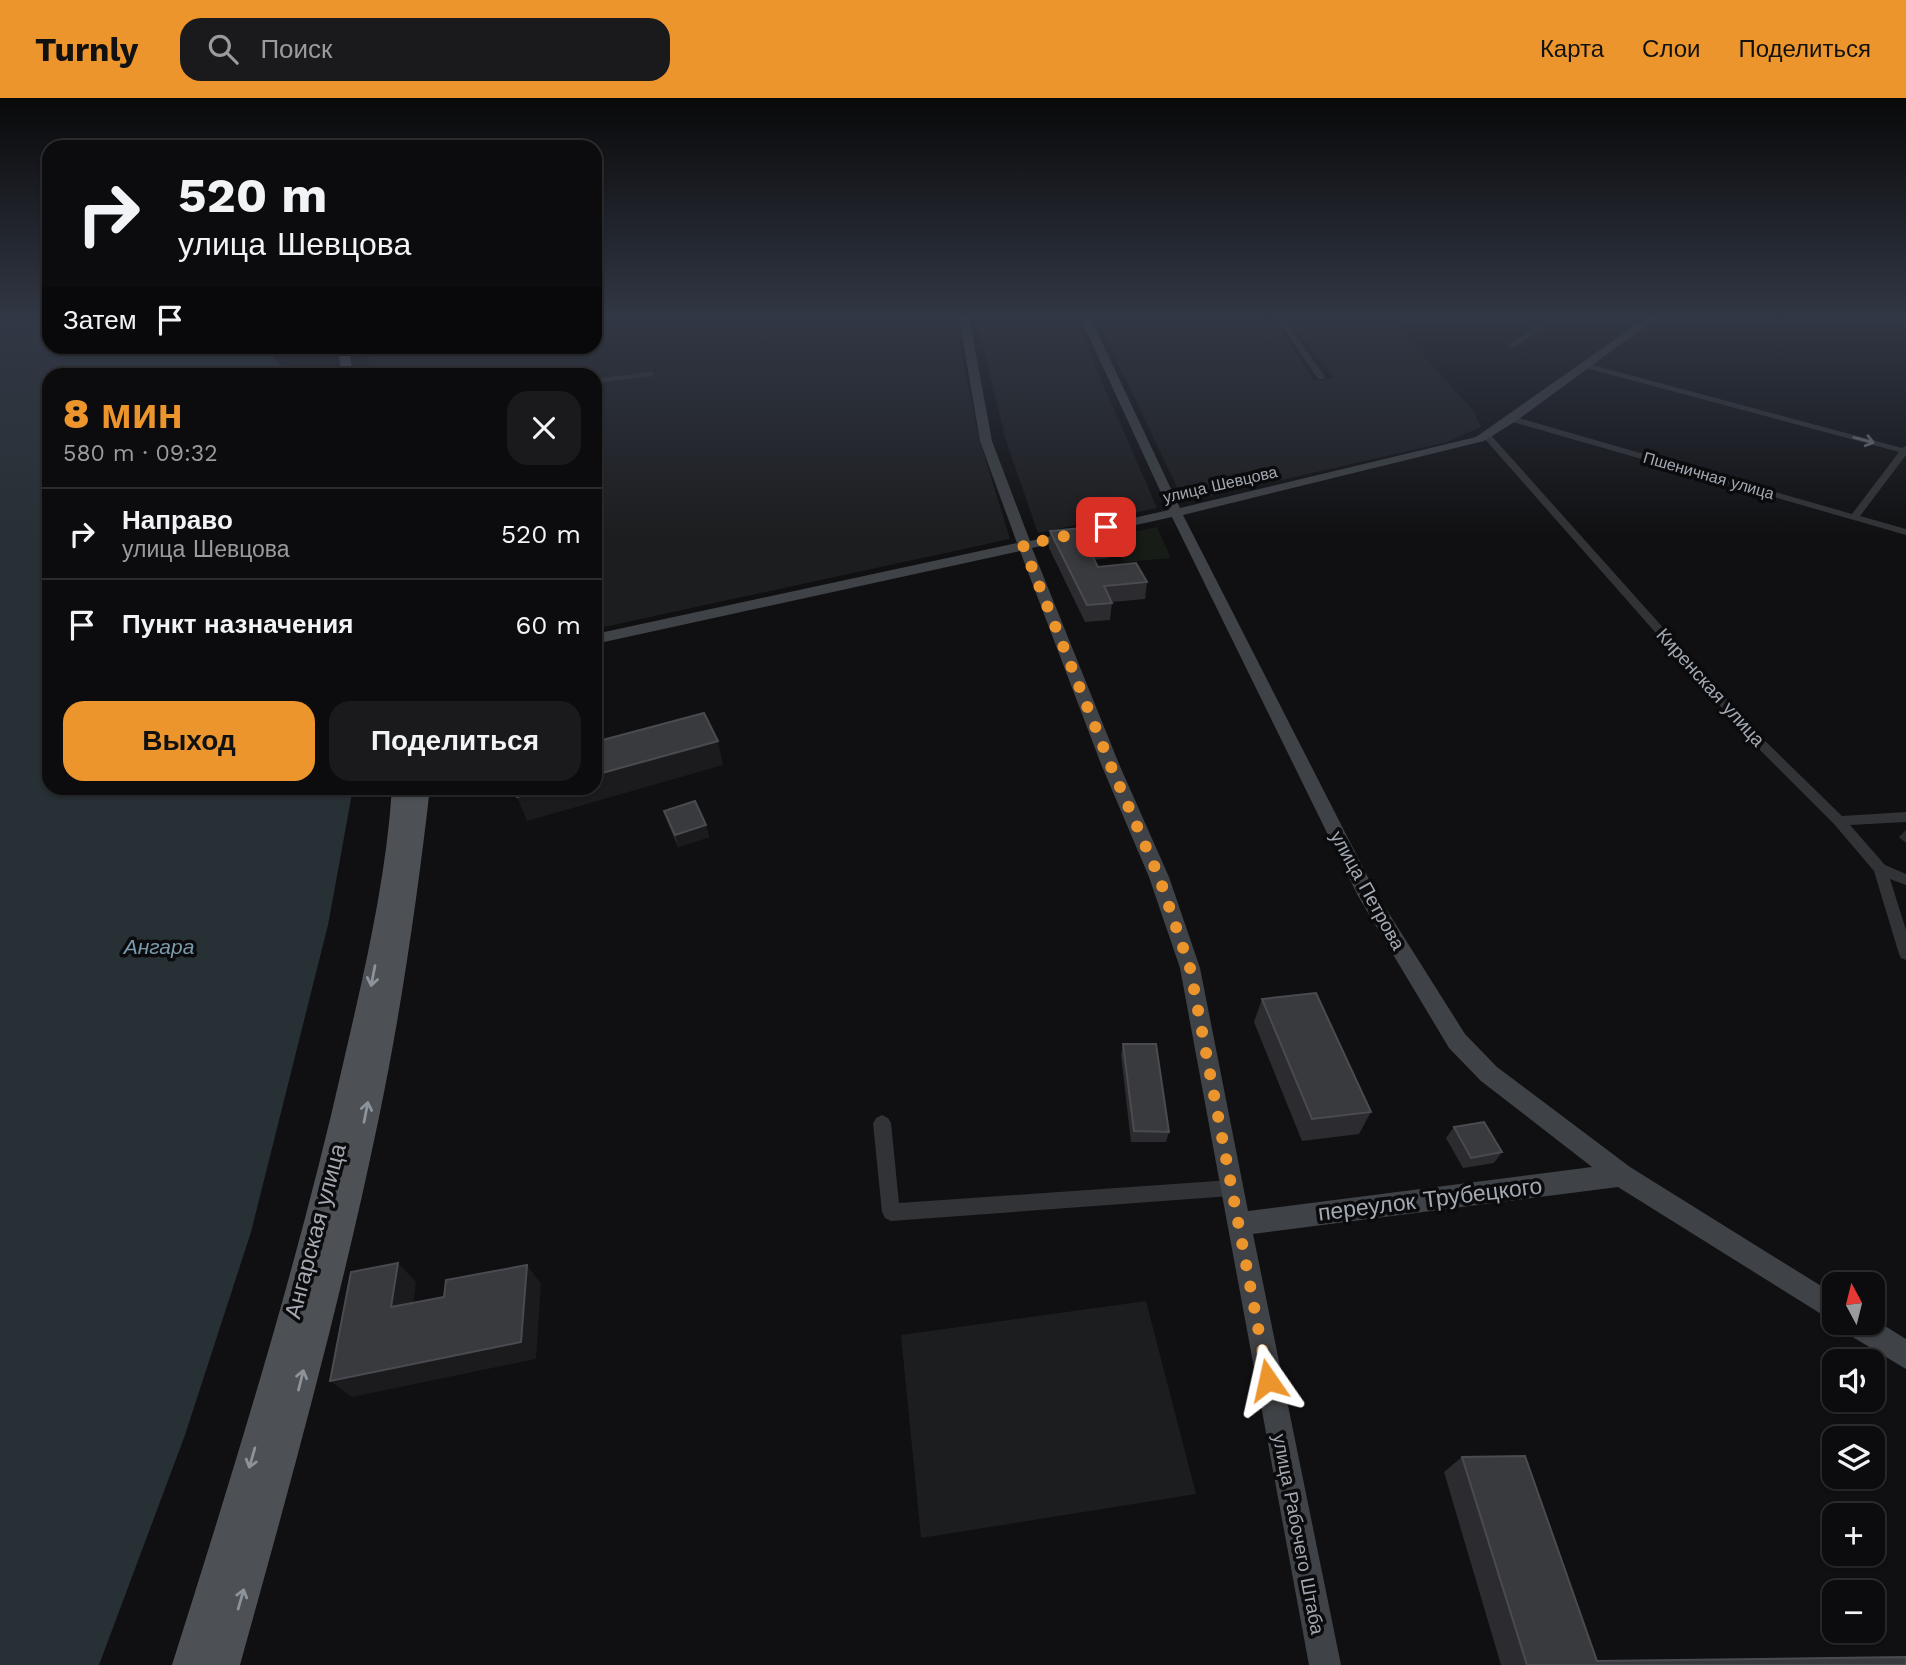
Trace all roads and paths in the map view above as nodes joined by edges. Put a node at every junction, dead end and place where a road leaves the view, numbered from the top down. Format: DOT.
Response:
graph roads {
  1 [pos="977,390"];
  2 [pos="1119,390"];
  3 [pos="1552,390"];
  4 [pos="1680,390"];
  5 [pos="1512,419"];
  6 [pos="1486,435"];
  7 [pos="1905,450"];
  8 [pos="1176,513"];
  9 [pos="1855,516"];
  10 [pos="1906,532"];
  11 [pos="1023,545"];
  12 [pos="602,637"];
  13 [pos="401,795"];
  14 [pos="419,795"];
  15 [pos="1906,817"];
  16 [pos="1839,821"];
  17 [pos="1881,869"];
  18 [pos="1906,880"];
  19 [pos="1906,954"];
  20 [pos="882,1123"];
  21 [pos="1621,1175"];
  22 [pos="1231,1188"];
  23 [pos="1238,1224"];
  24 [pos="1822,1301"];
  25 [pos="1875,1335"];
  26 [pos="1906,1355"];
  27 [pos="190,1665"];
  28 [pos="222,1665"];
  29 [pos="1325,1665"];
  1 -- 11 [label="main road, улица Рабочего Штаба"];
  2 -- 8 [label="main road, улица Петрова"];
  3 -- 5 [label="main road, улица Шевцова"];
  4 -- 7 [label="street, one-way"];
  5 -- 6 [label="main road, улица Шевцова"];
  5 -- 9 [label="street, Пшеничная улица"];
  6 -- 8 [label="main road, улица Шевцова"];
  6 -- 16 [label="street, Киренская улица"];
  7 -- 9 [label="street"];
  8 -- 11 [label="main road, улица Шевцова"];
  8 -- 21 [label="main road, улица Петрова"];
  9 -- 10 [label="street, Пшеничная улица"];
  11 -- 12 [label="main road, улица Шевцова"];
  11 -- 22 [label="main road, улица Рабочего Штаба"];
  13 -- 27 [label="main road, Ангарская улица, one-way"];
  28 -- 14 [label="main road, Ангарская улица, one-way"];
  15 -- 16 [label="street"];
  16 -- 17 [label="street, Киренская улица"];
  17 -- 18 [label="street"];
  17 -- 19 [label="street, Киренская улица"];
  20 -- 22 [label="street"];
  21 -- 23 [label="main road, переулок Трубецкого"];
  21 -- 24 [label="main road, улица Петрова"];
  22 -- 23 [label="main road, улица Рабочего Штаба"];
  23 -- 29 [label="main road, улица Рабочего Штаба"];
  25 -- 26 [label="main road"];
}
